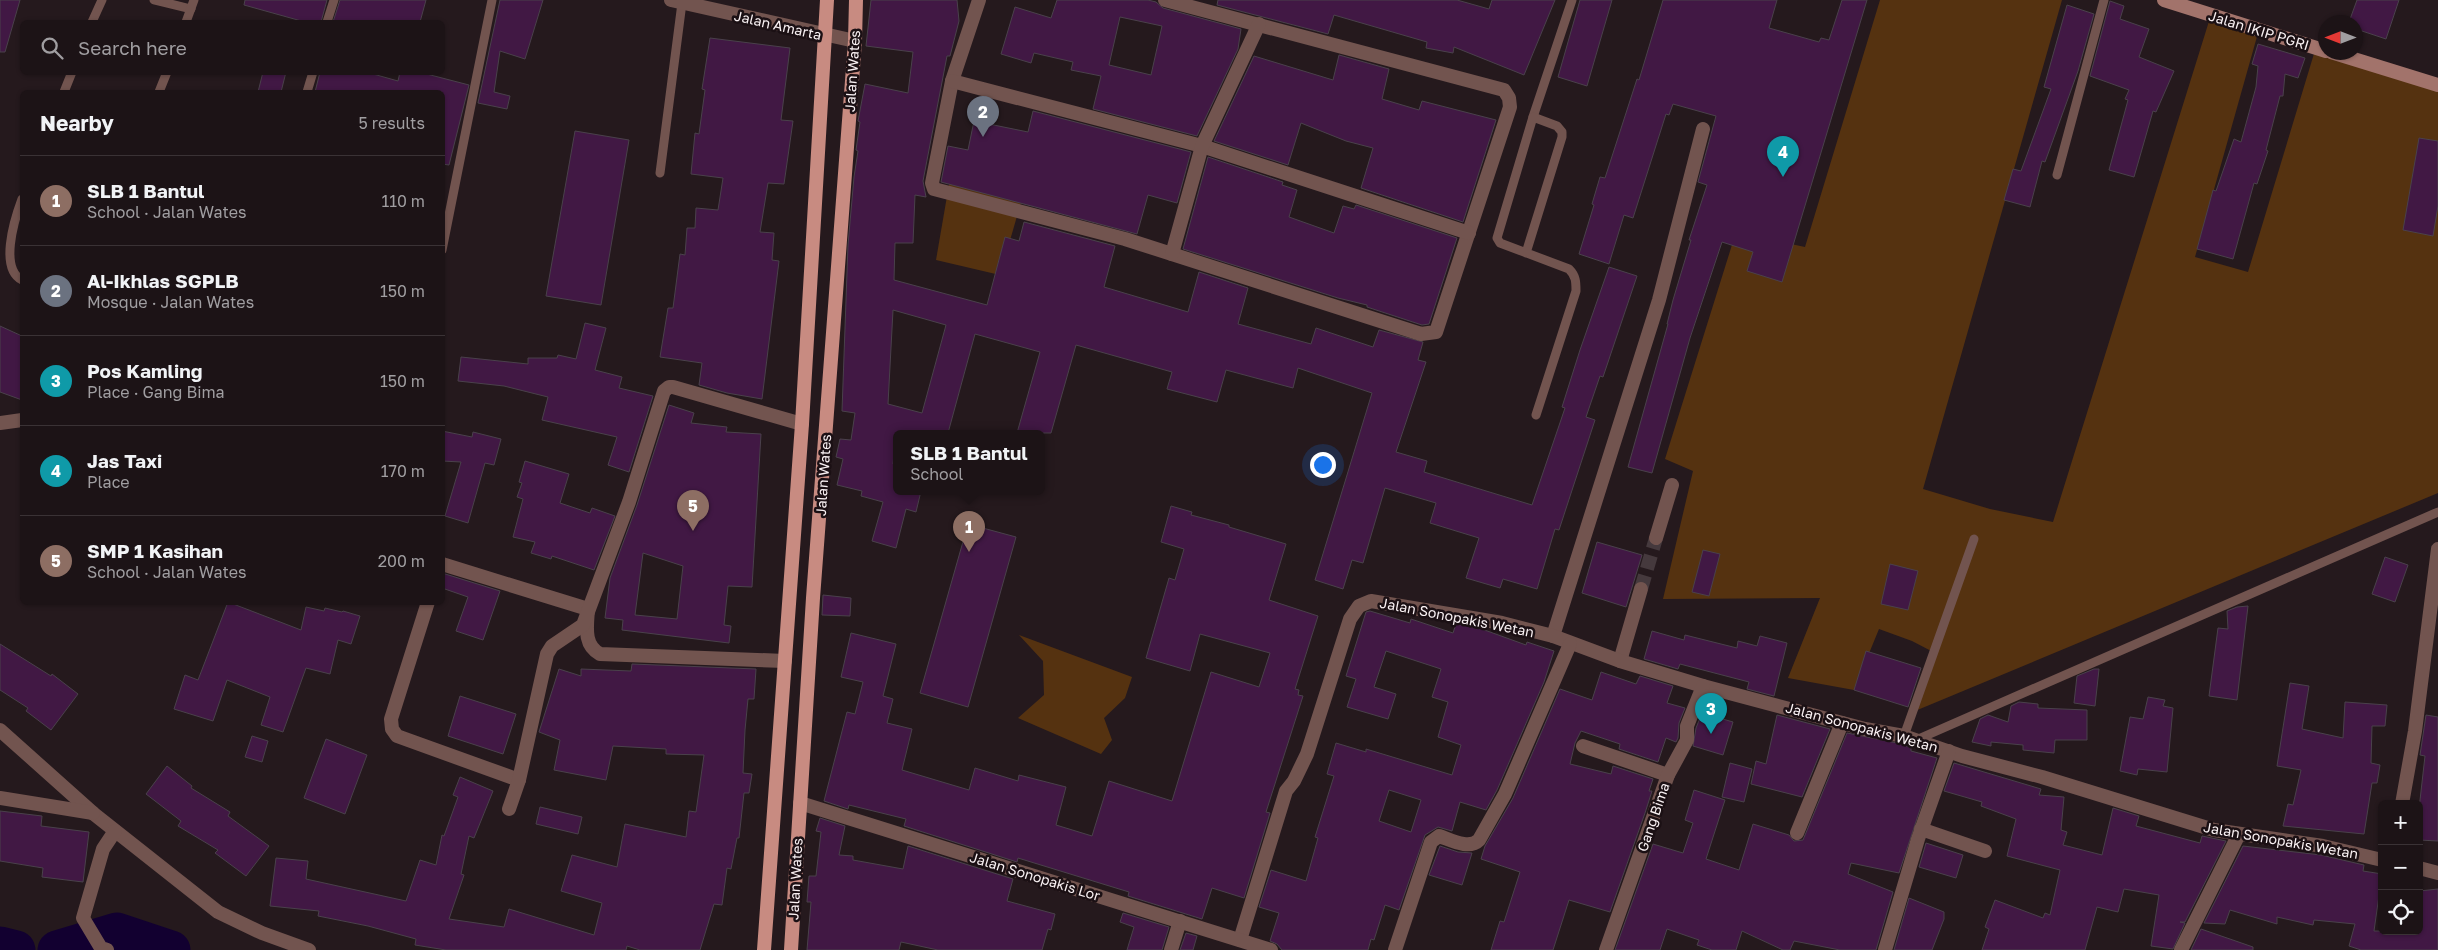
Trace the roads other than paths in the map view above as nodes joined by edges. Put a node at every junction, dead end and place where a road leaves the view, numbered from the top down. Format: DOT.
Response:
graph roads {
  1 [pos="102,0"];
  2 [pos="154,0"];
  3 [pos="194,0"];
  4 [pos="334,0"];
  5 [pos="492,0"];
  6 [pos="827,0"];
  7 [pos="856,0"];
  8 [pos="979,0"];
  9 [pos="1165,0"];
  10 [pos="1572,0"];
  11 [pos="2104,0"];
  12 [pos="2164,0"];
  13 [pos="677,1"];
  14 [pos="191,9"];
  15 [pos="93,20"];
  16 [pos="187,20"];
  17 [pos="328,20"];
  18 [pos="1259,24"];
  19 [pos="825,36"];
  20 [pos="855,41"];
  21 [pos="2318,48"];
  22 [pos="2357,60"];
  23 [pos="71,75"];
  24 [pos="166,75"];
  25 [pos="312,75"];
  26 [pos="952,81"];
  27 [pos="2438,85"];
  28 [pos="65,90"];
  29 [pos="160,90"];
  30 [pos="308,90"];
  31 [pos="1533,117"];
  32 [pos="1703,129"];
  33 [pos="1202,146"];
  34 [pos="660,173"];
  35 [pos="2057,176"];
  36 [pos="20,203"];
  37 [pos="1470,233"];
  38 [pos="445,235"];
  39 [pos="1526,253"];
  40 [pos="1172,254"];
  41 [pos="20,279"];
  42 [pos="1536,415"];
  43 [pos="20,420"];
  44 [pos="0,423"];
  45 [pos="802,424"];
  46 [pos="1672,485"];
  47 [pos="2438,512"];
  48 [pos="1656,538"];
  49 [pos="1974,539"];
  50 [pos="2438,549"];
  51 [pos="445,565"];
  52 [pos="1641,589"];
  53 [pos="427,605"];
  54 [pos="588,609"];
  55 [pos="1552,636"];
  56 [pos="1570,644"];
  57 [pos="785,661"];
  58 [pos="1620,661"];
  59 [pos="1703,686"];
  60 [pos="1842,722"];
  61 [pos="0,730"];
  62 [pos="1910,738"];
  63 [pos="1583,746"];
  64 [pos="1949,751"];
  65 [pos="1668,775"];
  66 [pos="519,780"];
  67 [pos="0,798"];
  68 [pos="2403,800"];
  69 [pos="800,803"];
  70 [pos="509,809"];
  71 [pos="94,814"];
  72 [pos="1922,829"];
  73 [pos="115,831"];
  74 [pos="1797,833"];
  75 [pos="2239,834"];
  76 [pos="1985,851"];
  77 [pos="2378,859"];
  78 [pos="2423,869"];
  79 [pos="2438,873"];
  80 [pos="1180,921"];
  81 [pos="1240,940"];
  82 [pos="104,949"];
  83 [pos="309,950"];
  84 [pos="764,950"];
  85 [pos="791,950"];
  86 [pos="1171,950"];
  87 [pos="1271,950"];
  88 [pos="1395,950"];
  89 [pos="1606,950"];
  90 [pos="1885,950"];
  91 [pos="2180,950"];
  1 -- 15 [label="lane"];
  2 -- 14 [label="lane"];
  3 -- 14 [label="lane"];
  4 -- 17 [label="lane"];
  5 -- 38 [label="lane"];
  6 -- 19 [label="main road, Jalan Wates"];
  7 -- 20 [label="main road, Jalan Wates"];
  8 -- 26 [label="street"];
  9 -- 18 [label="street"];
  10 -- 31 [label="lane"];
  11 -- 35 [label="lane"];
  12 -- 21 [label="main road, Jalan IKIP PGRI"];
  13 -- 19 [label="street, Jalan Amarta"];
  13 -- 34 [label="lane"];
  14 -- 16 [label="lane"];
  18 -- 33 [label="street"];
  18 -- 37 [label="street"];
  19 -- 20 [label="street, Jalan Amarta"];
  19 -- 45 [label="main road, Jalan Wates"];
  20 -- 69 [label="main road, Jalan Wates"];
  22 -- 27 [label="main road"];
  23 -- 28 [label="lane"];
  24 -- 29 [label="lane"];
  25 -- 30 [label="lane"];
  26 -- 33 [label="street"];
  26 -- 40 [label="street"];
  31 -- 39 [label="lane"];
  31 -- 39 [label="lane"];
  32 -- 55 [label="street"];
  33 -- 37 [label="street"];
  33 -- 40 [label="street"];
  36 -- 41 [label="lane"];
  37 -- 40 [label="street"];
  39 -- 42 [label="lane"];
  43 -- 44 [label="street"];
  45 -- 54 [label="street"];
  45 -- 57 [label="main road, Jalan Wates"];
  46 -- 48 [label="street"];
  47 -- 62 [label="lane"];
  49 -- 62 [label="lane"];
  50 -- 68 [label="street"];
  51 -- 54 [label="street"];
  52 -- 58 [label="street"];
  53 -- 66 [label="street"];
  54 -- 57 [label="street"];
  54 -- 66 [label="street"];
  55 -- 56 [label="street, Jalan Sonopakis Wetan"];
  55 -- 81 [label="street, Jalan Sonopakis Wetan"];
  56 -- 58 [label="street, Jalan Sonopakis Wetan"];
  56 -- 88 [label="street"];
  57 -- 84 [label="main road, Jalan Wates"];
  58 -- 59 [label="street, Jalan Sonopakis Wetan"];
  59 -- 60 [label="street, Jalan Sonopakis Wetan"];
  59 -- 65 [label="street, Gang Bima"];
  60 -- 62 [label="street, Jalan Sonopakis Wetan"];
  60 -- 74 [label="street"];
  61 -- 71 [label="street"];
  62 -- 64 [label="street, Jalan Sonopakis Wetan"];
  63 -- 65 [label="street"];
  64 -- 72 [label="street"];
  64 -- 75 [label="street, Jalan Sonopakis Wetan"];
  65 -- 89 [label="street, Gang Bima"];
  66 -- 70 [label="street"];
  67 -- 71 [label="street"];
  69 -- 80 [label="street, Jalan Sonopakis Lor"];
  69 -- 85 [label="main road, Jalan Wates"];
  71 -- 73 [label="street"];
  72 -- 76 [label="street"];
  72 -- 90 [label="street"];
  73 -- 82 [label="street"];
  73 -- 83 [label="street"];
  75 -- 77 [label="street, Jalan Sonopakis Wetan"];
  75 -- 91 [label="street"];
  78 -- 79 [label="street"];
  80 -- 81 [label="street, Jalan Sonopakis Lor"];
  80 -- 86 [label="street"];
  81 -- 87 [label="street, Jalan Sonopakis Lor"];
}
